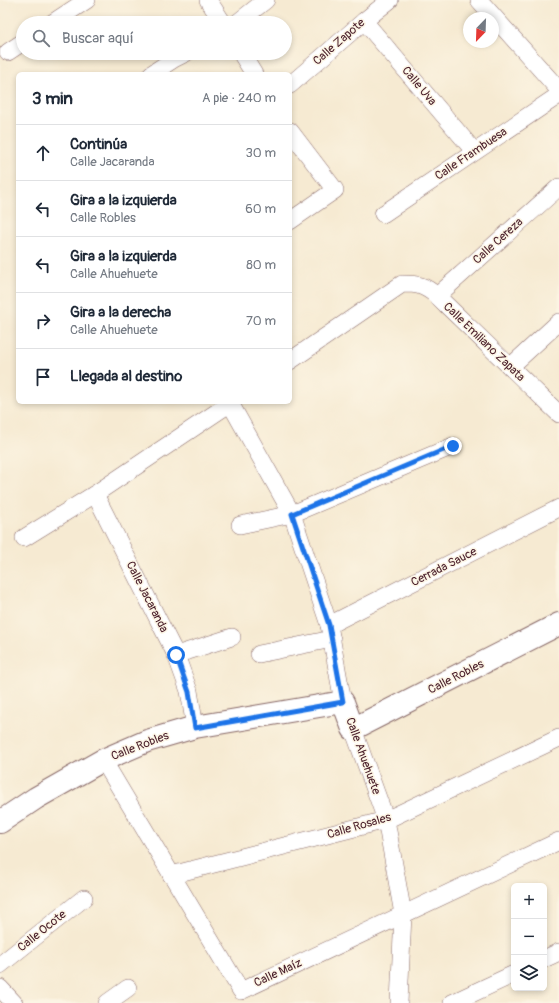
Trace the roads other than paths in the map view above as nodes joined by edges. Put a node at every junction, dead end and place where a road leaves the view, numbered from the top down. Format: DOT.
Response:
graph roads {
  1 [pos="87,0"];
  2 [pos="208,0"];
  3 [pos="266,0"];
  4 [pos="390,0"];
  5 [pos="479,0"];
  6 [pos="63,16"];
  7 [pos="218,16"];
  8 [pos="247,16"];
  9 [pos="364,20"];
  10 [pos="16,47"];
  11 [pos="8,52"];
  12 [pos="172,60"];
  13 [pos="245,60"];
  14 [pos="154,72"];
  15 [pos="253,72"];
  16 [pos="292,83"];
  17 [pos="559,90"];
  18 [pos="559,94"];
  19 [pos="292,134"];
  20 [pos="474,151"];
  21 [pos="559,187"];
  22 [pos="383,214"];
  23 [pos="292,220"];
  24 [pos="437,296"];
  25 [pos="559,322"];
  26 [pos="292,361"];
  27 [pos="510,367"];
  28 [pos="230,404"];
  29 [pos="232,404"];
  30 [pos="559,414"];
  31 [pos="453,446"];
  32 [pos="95,494"];
  33 [pos="559,508"];
  34 [pos="292,514"];
  35 [pos="240,525"];
  36 [pos="24,538"];
  37 [pos="559,624"];
  38 [pos="330,632"];
  39 [pos="232,637"];
  40 [pos="259,654"];
  41 [pos="176,655"];
  42 [pos="343,702"];
  43 [pos="195,728"];
  44 [pos="353,729"];
  45 [pos="559,738"];
  46 [pos="103,760"];
  47 [pos="386,820"];
  48 [pos="0,822"];
  49 [pos="559,841"];
  50 [pos="171,875"];
  51 [pos="84,898"];
  52 [pos="403,914"];
  53 [pos="559,952"];
  54 [pos="547,958"];
  55 [pos="0,965"];
  56 [pos="511,975"];
  57 [pos="0,988"];
  58 [pos="128,988"];
  59 [pos="14,1003"];
  60 [pos="107,1003"];
  61 [pos="399,1003"];
  62 [pos="452,1003"];
  1 -- 6 [label="street"];
  2 -- 7 [label="street"];
  3 -- 8 [label="street"];
  4 -- 9 [label="street, Calle Zapote"];
  5 -- 17 [label="street"];
  9 -- 16 [label="street, Calle Zapote"];
  9 -- 20 [label="street, Calle Uva"];
  10 -- 11 [label="street"];
  12 -- 14 [label="street"];
  13 -- 15 [label="street"];
  18 -- 20 [label="street, Calle Frambuesa"];
  19 -- 23 [label="street"];
  20 -- 22 [label="street, Calle Frambuesa"];
  21 -- 24 [label="street, Calle Cereza"];
  24 -- 26 [label="street, Calle Emiliano Zapata"];
  24 -- 27 [label="street, Calle Emiliano Zapata"];
  25 -- 27 [label="street"];
  27 -- 30 [label="street, Calle Emiliano Zapata"];
  28 -- 32 [label="street"];
  29 -- 34 [label="street, Calle Ahuehuete"];
  31 -- 34 [label="street"];
  32 -- 36 [label="street"];
  32 -- 41 [label="street, Calle Jacaranda"];
  33 -- 38 [label="street, Cerrada Sauce"];
  34 -- 35 [label="street"];
  34 -- 38 [label="street, Calle Ahuehuete"];
  37 -- 44 [label="main road, Calle Robles"];
  38 -- 40 [label="street, Cerrada Sauce"];
  38 -- 42 [label="street, Calle Ahuehuete"];
  39 -- 41 [label="street"];
  41 -- 43 [label="street, Calle Jacaranda"];
  42 -- 43 [label="main road, Calle Robles"];
  42 -- 44 [label="main road, Calle Ahuehuete"];
  43 -- 46 [label="main road, Calle Robles"];
  44 -- 47 [label="street, Calle Ahuehuete"];
  45 -- 47 [label="street, Calle Rosales"];
  46 -- 48 [label="main road, Calle Robles"];
  46 -- 50 [label="street, Calle Maíz"];
  47 -- 50 [label="street, Calle Rosales"];
  47 -- 52 [label="street, Calle Ahuehuete"];
  49 -- 52 [label="street, Calle Maíz"];
  50 -- 52 [label="street, Calle Maíz"];
  51 -- 55 [label="street, Calle Ocote"];
  52 -- 61 [label="street, Calle Ahuehuete"];
  53 -- 54 [label="street"];
  56 -- 62 [label="street"];
  57 -- 59 [label="street"];
  58 -- 60 [label="street"];
}
